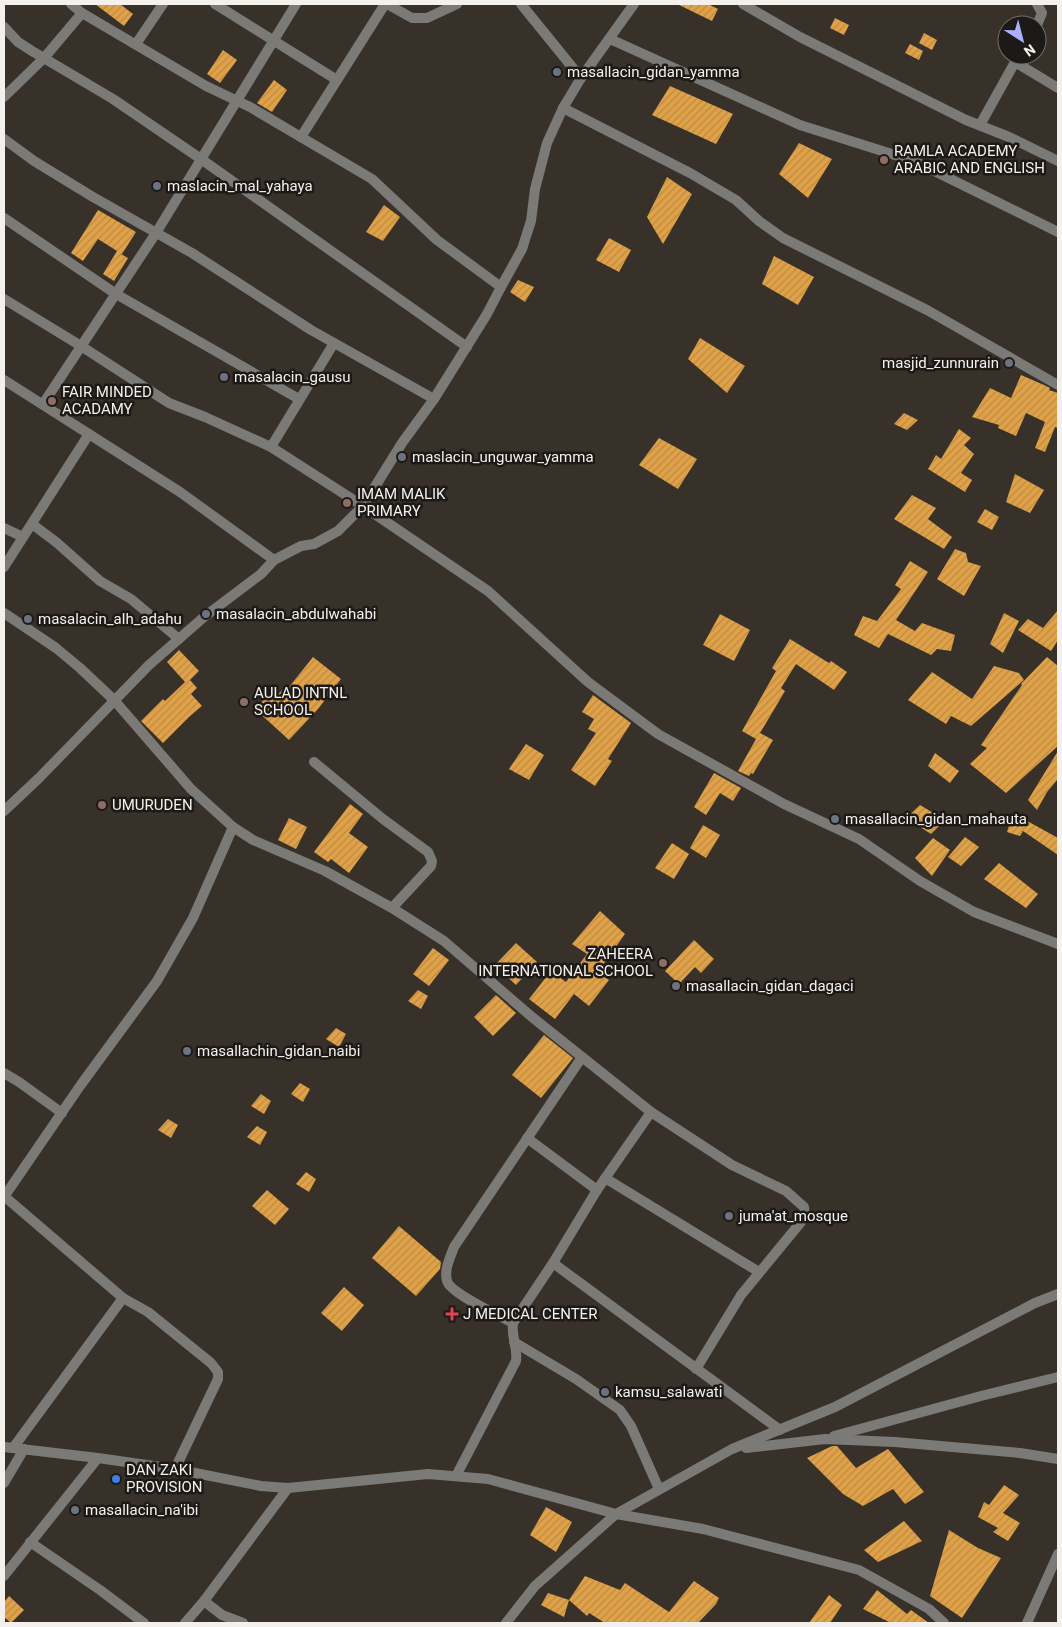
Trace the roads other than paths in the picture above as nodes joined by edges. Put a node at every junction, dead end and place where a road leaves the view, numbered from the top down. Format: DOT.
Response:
graph roads {
  1 [pos="72,4"];
  2 [pos="163,4"];
  3 [pos="215,4"];
  4 [pos="296,4"];
  5 [pos="386,4"];
  6 [pos="457,4"];
  7 [pos="521,4"];
  8 [pos="634,4"];
  9 [pos="743,4"];
  10 [pos="82,12"];
  11 [pos="4,27"];
  12 [pos="610,39"];
  13 [pos="274,41"];
  14 [pos="136,44"];
  15 [pos="44,58"];
  16 [pos="1014,65"];
  17 [pos="1025,65"];
  18 [pos="582,78"];
  19 [pos="337,80"];
  20 [pos="1058,88"];
  21 [pos="6,91"];
  22 [pos="236,100"];
  23 [pos="563,108"];
  24 [pos="980,125"];
  25 [pos="301,137"];
  26 [pos="4,139"];
  27 [pos="201,159"];
  28 [pos="1058,161"];
  29 [pos="4,218"];
  30 [pos="1058,232"];
  31 [pos="156,233"];
  32 [pos="501,287"];
  33 [pos="116,294"];
  34 [pos="4,299"];
  35 [pos="334,343"];
  36 [pos="81,346"];
  37 [pos="467,347"];
  38 [pos="4,380"];
  39 [pos="1058,385"];
  40 [pos="434,399"];
  41 [pos="299,400"];
  42 [pos="43,404"];
  43 [pos="89,434"];
  44 [pos="271,447"];
  45 [pos="362,506"];
  46 [pos="32,524"];
  47 [pos="4,528"];
  48 [pos="23,537"];
  49 [pos="274,560"];
  50 [pos="4,567"];
  51 [pos="4,613"];
  52 [pos="179,639"];
  53 [pos="114,700"];
  54 [pos="314,762"];
  55 [pos="4,811"];
  56 [pos="233,826"];
  57 [pos="392,908"];
  58 [pos="1058,944"];
  59 [pos="582,1057"];
  60 [pos="4,1073"];
  61 [pos="651,1112"];
  62 [pos="62,1113"];
  63 [pos="527,1138"];
  64 [pos="605,1178"];
  65 [pos="597,1190"];
  66 [pos="4,1197"];
  67 [pos="553,1262"];
  68 [pos="759,1272"];
  69 [pos="1058,1294"];
  70 [pos="123,1298"];
  71 [pos="513,1323"];
  72 [pos="514,1342"];
  73 [pos="696,1368"];
  74 [pos="1058,1377"];
  75 [pos="780,1430"];
  76 [pos="825,1439"];
  77 [pos="14,1448"];
  78 [pos="732,1449"];
  79 [pos="98,1458"];
  80 [pos="1058,1459"];
  81 [pos="175,1469"];
  82 [pos="456,1476"];
  83 [pos="4,1483"];
  84 [pos="288,1488"];
  85 [pos="659,1489"];
  86 [pos="616,1514"];
  87 [pos="30,1542"];
  88 [pos="1058,1554"];
  89 [pos="4,1576"];
  90 [pos="204,1601"];
  91 [pos="144,1623"];
  92 [pos="185,1623"];
  93 [pos="243,1623"];
  94 [pos="506,1623"];
  95 [pos="944,1623"];
  96 [pos="1026,1623"];
  1 -- 10 [label="street"];
  2 -- 14 [label="street"];
  3 -- 13 [label="street"];
  4 -- 13 [label="street"];
  5 -- 6 [label="street"];
  5 -- 19 [label="street"];
  7 -- 18 [label="street"];
  8 -- 12 [label="street"];
  9 -- 24 [label="street"];
  10 -- 14 [label="street"];
  10 -- 15 [label="street"];
  11 -- 15 [label="street"];
  12 -- 18 [label="street"];
  12 -- 30 [label="street"];
  13 -- 19 [label="street"];
  13 -- 22 [label="street"];
  14 -- 22 [label="street"];
  15 -- 21 [label="street"];
  15 -- 27 [label="street"];
  16 -- 24 [label="street"];
  17 -- 20 [label="street"];
  18 -- 23 [label="street"];
  19 -- 25 [label="street"];
  22 -- 25 [label="street"];
  22 -- 27 [label="street"];
  23 -- 32 [label="street"];
  23 -- 39 [label="street"];
  24 -- 28 [label="street"];
  25 -- 32 [label="street"];
  26 -- 31 [label="street"];
  27 -- 31 [label="street"];
  27 -- 37 [label="street"];
  29 -- 33 [label="street"];
  31 -- 33 [label="street"];
  31 -- 35 [label="street"];
  32 -- 37 [label="street"];
  33 -- 36 [label="street"];
  33 -- 41 [label="street"];
  34 -- 36 [label="street"];
  35 -- 40 [label="street"];
  35 -- 41 [label="street"];
  36 -- 42 [label="street"];
  36 -- 44 [label="street"];
  37 -- 40 [label="street"];
  38 -- 42 [label="street"];
  40 -- 45 [label="street"];
  41 -- 44 [label="street"];
  42 -- 43 [label="street"];
  43 -- 46 [label="street"];
  43 -- 49 [label="street"];
  44 -- 45 [label="street"];
  45 -- 49 [label="street"];
  45 -- 58 [label="street"];
  46 -- 48 [label="street"];
  46 -- 52 [label="street"];
  47 -- 48 [label="street"];
  48 -- 50 [label="street"];
  49 -- 52 [label="street"];
  51 -- 53 [label="street"];
  52 -- 53 [label="street"];
  53 -- 55 [label="street"];
  53 -- 56 [label="street"];
  54 -- 57 [label="street"];
  56 -- 57 [label="street"];
  56 -- 62 [label="street"];
  57 -- 59 [label="street"];
  59 -- 61 [label="street"];
  59 -- 63 [label="street"];
  60 -- 62 [label="street"];
  61 -- 64 [label="street"];
  61 -- 68 [label="street"];
  62 -- 66 [label="street"];
  63 -- 65 [label="street"];
  63 -- 71 [label="street"];
  64 -- 65 [label="street"];
  64 -- 68 [label="street"];
  65 -- 67 [label="street"];
  66 -- 70 [label="street"];
  67 -- 71 [label="street"];
  67 -- 73 [label="street"];
  68 -- 73 [label="street"];
  69 -- 75 [label="street"];
  70 -- 77 [label="street"];
  70 -- 81 [label="street"];
  71 -- 72 [label="street"];
  72 -- 82 [label="street"];
  72 -- 85 [label="street"];
  73 -- 75 [label="street"];
  74 -- 76 [label="street"];
  75 -- 78 [label="street"];
  76 -- 78 [label="street"];
  76 -- 80 [label="street"];
  77 -- 79 [label="street"];
  77 -- 83 [label="street"];
  78 -- 85 [label="street"];
  79 -- 81 [label="street"];
  79 -- 87 [label="street"];
  81 -- 84 [label="street"];
  82 -- 84 [label="street"];
  82 -- 86 [label="street"];
  84 -- 90 [label="street"];
  85 -- 86 [label="street"];
  86 -- 94 [label="street"];
  86 -- 95 [label="street"];
  87 -- 89 [label="street"];
  87 -- 91 [label="street"];
  88 -- 96 [label="street"];
  90 -- 92 [label="street"];
  90 -- 93 [label="street"];
}
